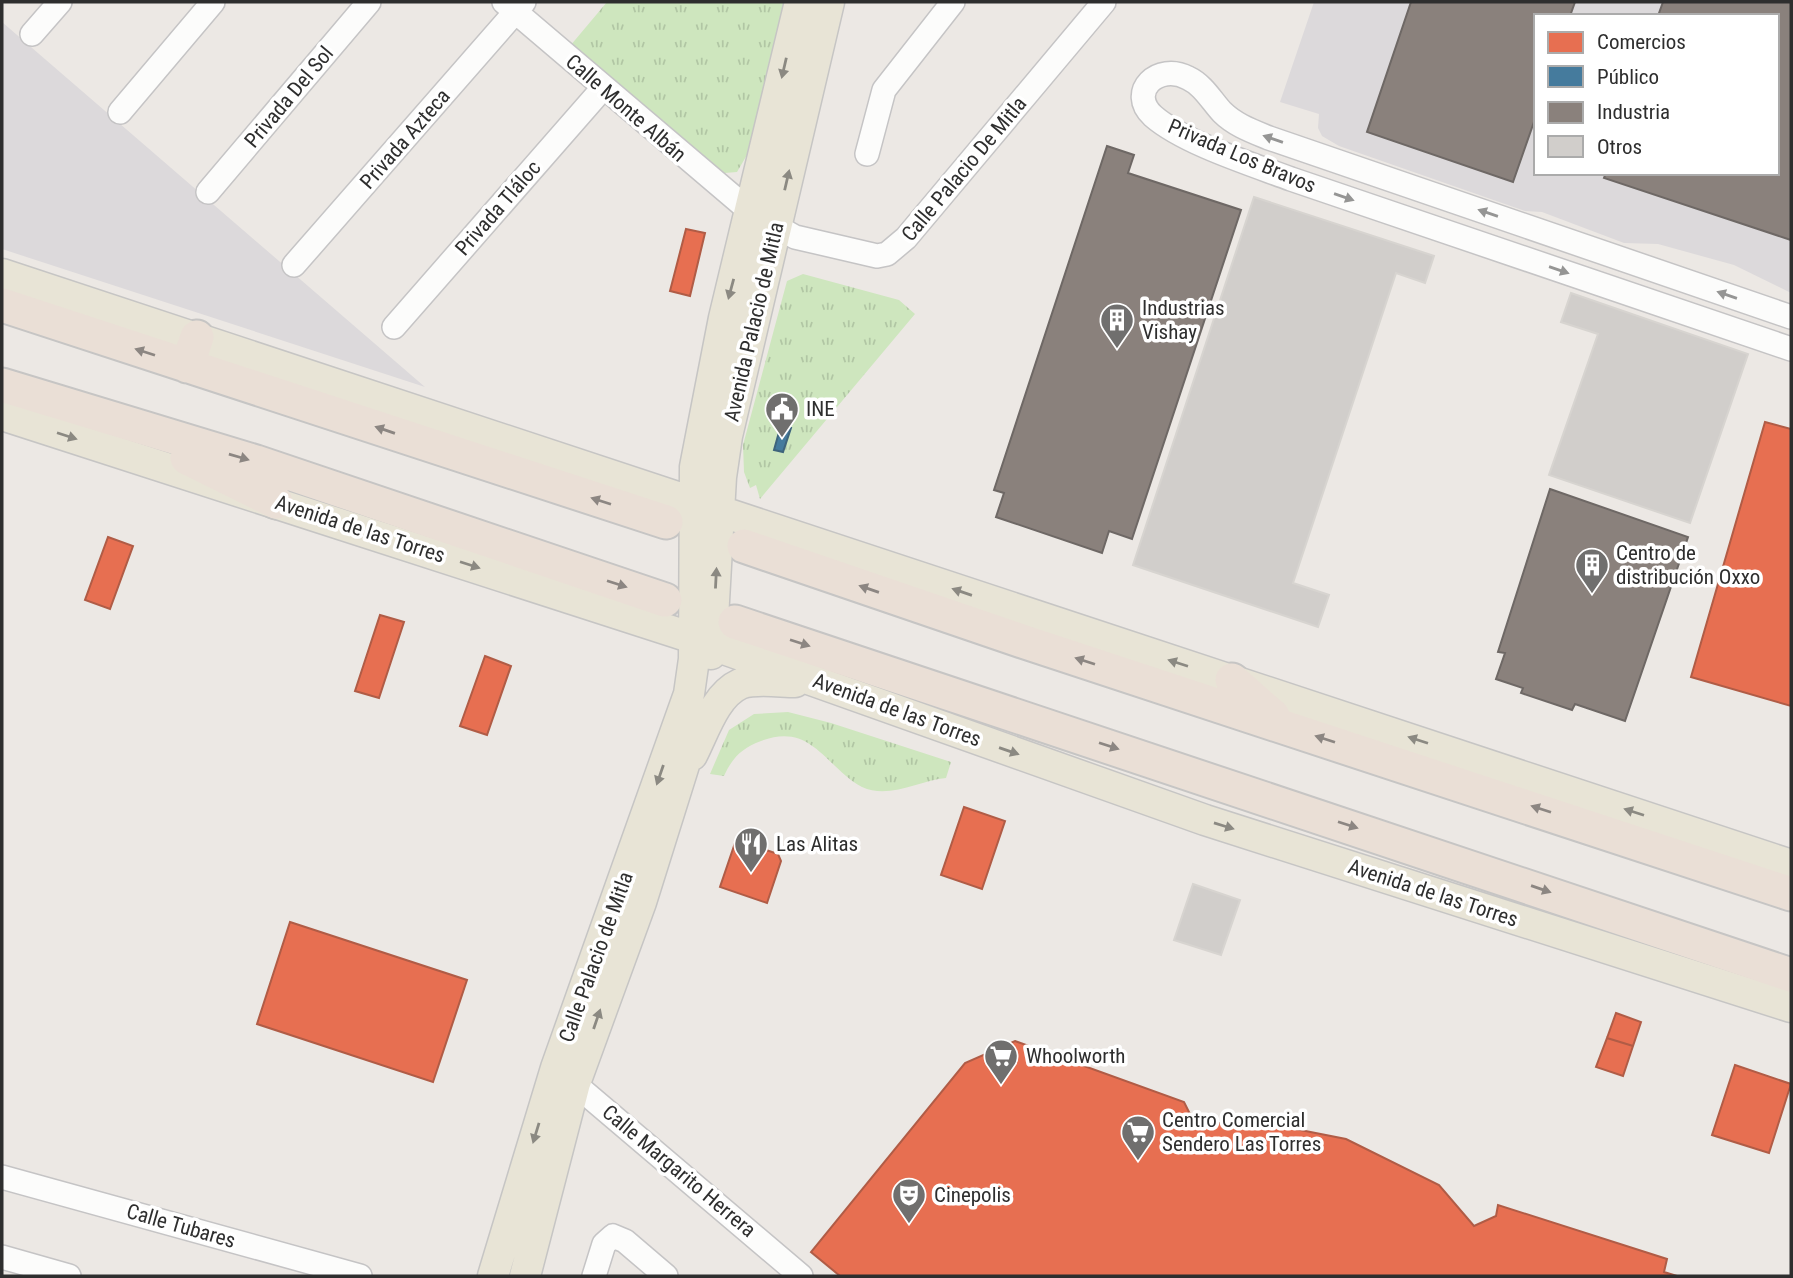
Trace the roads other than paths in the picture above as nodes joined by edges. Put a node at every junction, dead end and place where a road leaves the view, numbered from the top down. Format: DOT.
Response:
graph roads {
  1 [pos="60,2"];
  2 [pos="213,2"];
  3 [pos="369,2"];
  4 [pos="800,2"];
  5 [pos="829,2"];
  6 [pos="953,2"];
  7 [pos="1104,2"];
  8 [pos="514,5"];
  9 [pos="32,34"];
  10 [pos="603,88"];
  11 [pos="120,112"];
  12 [pos="867,154"];
  13 [pos="208,192"];
  14 [pos="763,220"];
  15 [pos="294,265"];
  16 [pos="2,274"];
  17 [pos="2,305"];
  18 [pos="1791,317"];
  19 [pos="394,327"];
  20 [pos="1791,349"];
  21 [pos="192,351"];
  22 [pos="2,385"];
  23 [pos="2,415"];
  24 [pos="103,417"];
  25 [pos="276,502"];
  26 [pos="707,507"];
  27 [pos="666,523"];
  28 [pos="744,546"];
  29 [pos="665,600"];
  30 [pos="735,622"];
  31 [pos="703,642"];
  32 [pos="1232,680"];
  33 [pos="818,681"];
  34 [pos="1285,726"];
  35 [pos="683,774"];
  36 [pos="1608,831"];
  37 [pos="1791,865"];
  38 [pos="1791,876"];
  39 [pos="1791,894"];
  40 [pos="1609,912"];
  41 [pos="1791,975"];
  42 [pos="1791,992"];
  43 [pos="1791,1007"];
  44 [pos="566,1076"];
  45 [pos="2,1177"];
  46 [pos="11,1265"];
  47 [pos="69,1276"];
  48 [pos="360,1276"];
  49 [pos="493,1276"];
  50 [pos="525,1276"];
  51 [pos="594,1276"];
  52 [pos="666,1276"];
  53 [pos="800,1276"];
  1 -- 9 [label="street"];
  2 -- 11 [label="street"];
  3 -- 13 [label="street, Privada Del Sol"];
  4 -- 14 [label="main road, Avenida Palacio de Mitla, one-way"];
  14 -- 5 [label="main road, Avenida Palacio de Mitla, one-way"];
  6 -- 12 [label="street"];
  7 -- 14 [label="street, Calle Palacio De Mitla"];
  8 -- 10 [label="street, Calle Monte Albán"];
  8 -- 15 [label="street, Privada Azteca"];
  10 -- 14 [label="street, Calle Monte Albán"];
  10 -- 19 [label="street, Privada Tláloc"];
  14 -- 26 [label="main road, Avenida Palacio de Mitla"];
  16 -- 21 [label="main road"];
  21 -- 17 [label="highway, one-way"];
  18 -- 20 [label="street, Privada Los Bravos, one-way"];
  21 -- 26 [label="main road"];
  27 -- 21 [label="highway, one-way"];
  22 -- 24 [label="highway, Avenida de las Torres"];
  23 -- 25 [label="main road, Avenida de las Torres, one-way"];
  24 -- 25 [label="highway"];
  24 -- 29 [label="highway, Avenida de las Torres, one-way"];
  25 -- 31 [label="main road, Avenida de las Torres, one-way"];
  26 -- 31 [label="main road, Avenida Palacio de Mitla"];
  32 -- 26 [label="main road, one-way"];
  34 -- 28 [label="highway, one-way"];
  30 -- 40 [label="highway, Avenida de las Torres, one-way"];
  31 -- 33 [label="main road, Avenida de las Torres"];
  31 -- 35 [label="main road, Calle Palacio de Mitla"];
  31 -- 44 [label="main road, Calle Palacio de Mitla, one-way"];
  32 -- 34 [label="highway"];
  37 -- 32 [label="main road, one-way"];
  33 -- 35 [label="main road"];
  33 -- 43 [label="main road, Avenida de las Torres, one-way"];
  36 -- 34 [label="highway, one-way"];
  44 -- 35 [label="main road, Calle Palacio de Mitla, one-way"];
  36 -- 38 [label="highway"];
  36 -- 39 [label="highway"];
  40 -- 41 [label="highway, Avenida de las Torres"];
  40 -- 42 [label="highway"];
  44 -- 49 [label="main road, Calle Palacio de Mitla, one-way"];
  44 -- 50 [label="main road, Calle Palacio de Mitla"];
  44 -- 53 [label="street, Calle Margarito Herrera"];
  45 -- 48 [label="street, Calle Tubares"];
  46 -- 47 [label="street"];
  51 -- 52 [label="street"];
}
